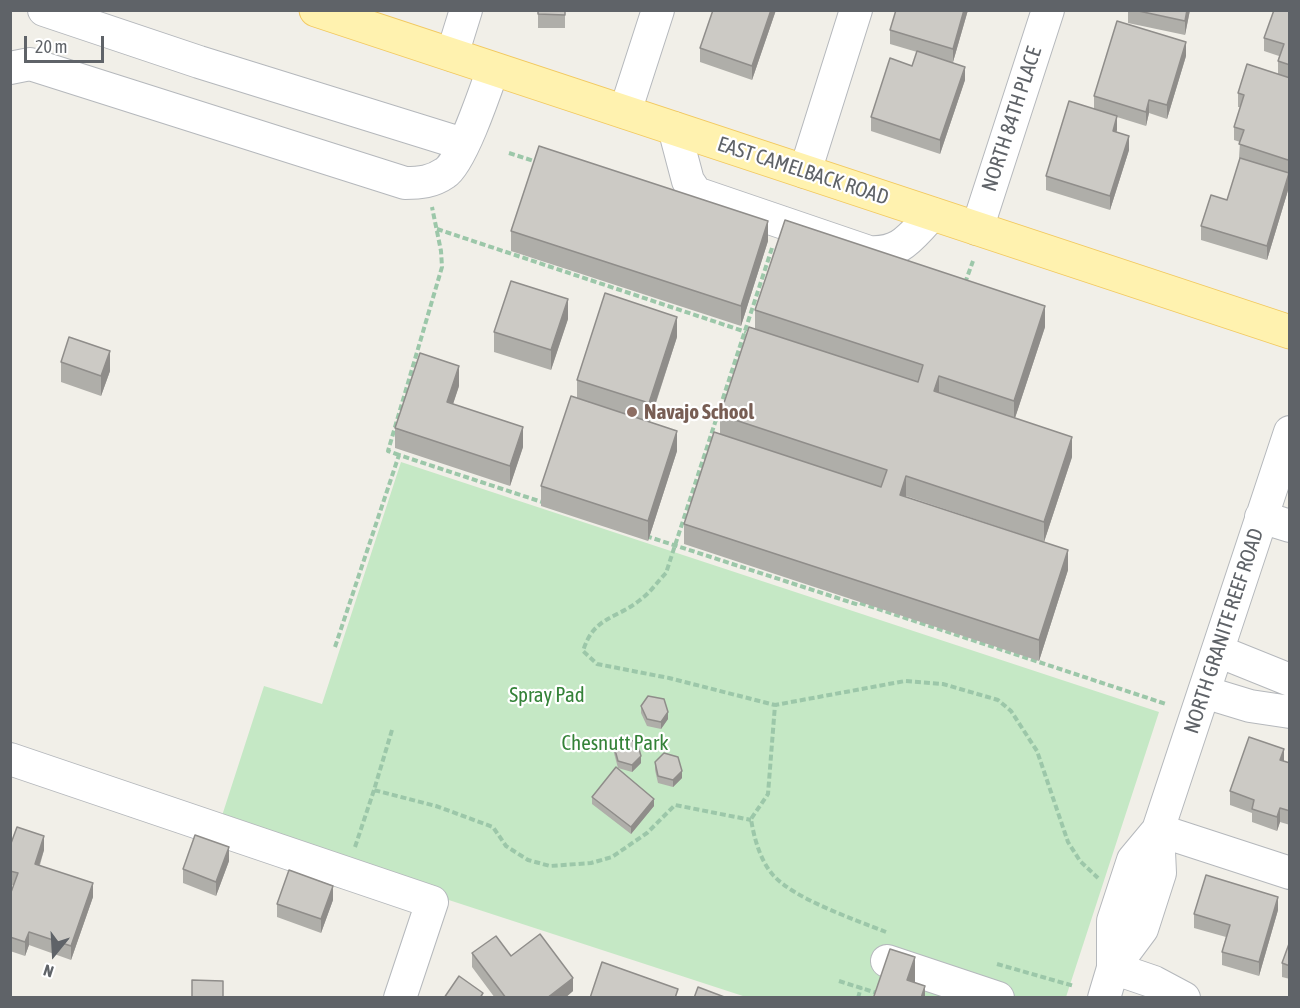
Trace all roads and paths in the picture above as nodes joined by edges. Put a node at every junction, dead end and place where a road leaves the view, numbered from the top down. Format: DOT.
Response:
graph roads {
  1 [pos="44,10"];
  2 [pos="316,10"];
  3 [pos="466,10"];
  4 [pos="658,10"];
  5 [pos="856,10"];
  6 [pos="1048,10"];
  7 [pos="452,56"];
  8 [pos="10,68"];
  9 [pos="494,69"];
  10 [pos="626,112"];
  11 [pos="674,129"];
  12 [pos="463,144"];
  13 [pos="805,172"];
  14 [pos="430,201"];
  15 [pos="933,214"];
  16 [pos="436,229"];
  17 [pos="977,229"];
  18 [pos="775,240"];
  19 [pos="746,332"];
  20 [pos="1290,332"];
  21 [pos="1290,432"];
  22 [pos="399,455"];
  23 [pos="554,506"];
  24 [pos="1276,521"];
  25 [pos="643,535"];
  26 [pos="677,546"];
  27 [pos="863,594"];
  28 [pos="859,605"];
  29 [pos="335,647"];
  30 [pos="1218,651"];
  31 [pos="1290,680"];
  32 [pos="1204,692"];
  33 [pos="1166,704"];
  34 [pos="775,705"];
  35 [pos="1290,712"];
  36 [pos="392,730"];
  37 [pos="10,759"];
  38 [pos="374,790"];
  39 [pos="751,820"];
  40 [pos="1158,830"];
  41 [pos="353,852"];
  42 [pos="1290,873"];
  43 [pos="1100,880"];
  44 [pos="887,947"];
  45 [pos="989,962"];
  46 [pos="1113,968"];
  47 [pos="838,981"];
  48 [pos="1074,986"];
  49 [pos="861,987"];
  50 [pos="400,998"];
  51 [pos="858,998"];
  52 [pos="879,998"];
  53 [pos="998,998"];
  54 [pos="1104,998"];
  55 [pos="1184,998"];
  1 -- 12 [label="street"];
  2 -- 7 [label="main road, EAST CAMELBACK ROAD"];
  3 -- 7 [label="street"];
  4 -- 10 [label="street"];
  5 -- 13 [label="street"];
  6 -- 17 [label="street, NORTH 84TH PLACE"];
  7 -- 9 [label="main road, EAST CAMELBACK ROAD"];
  8 -- 12 [label="street"];
  9 -- 10 [label="main road, EAST CAMELBACK ROAD"];
  9 -- 12 [label="street"];
  10 -- 11 [label="main road, EAST CAMELBACK ROAD"];
  11 -- 13 [label="main road, EAST CAMELBACK ROAD"];
  11 -- 15 [label="street"];
  13 -- 15 [label="main road, EAST CAMELBACK ROAD"];
  14 -- 16 [label="path"];
  15 -- 17 [label="main road, EAST CAMELBACK ROAD"];
  16 -- 19 [label="path"];
  16 -- 22 [label="path"];
  17 -- 20 [label="main road, EAST CAMELBACK ROAD"];
  18 -- 19 [label="path"];
  19 -- 26 [label="path"];
  21 -- 24 [label="street, NORTH GRANITE REEF ROAD"];
  22 -- 23 [label="path"];
  22 -- 29 [label="path"];
  24 -- 30 [label="street, NORTH GRANITE REEF ROAD"];
  25 -- 26 [label="path"];
  26 -- 28 [label="path"];
  26 -- 34 [label="path"];
  27 -- 28 [label="path"];
  28 -- 33 [label="path"];
  30 -- 31 [label="street"];
  30 -- 32 [label="street, NORTH GRANITE REEF ROAD"];
  32 -- 35 [label="street"];
  32 -- 40 [label="street, NORTH GRANITE REEF ROAD"];
  34 -- 43 [label="path"];
  34 -- 44 [label="path"];
  36 -- 38 [label="path"];
  37 -- 50 [label="street"];
  38 -- 39 [label="path"];
  38 -- 41 [label="path"];
  40 -- 42 [label="street"];
  40 -- 46 [label="street, NORTH GRANITE REEF ROAD"];
  44 -- 53 [label="street"];
  45 -- 48 [label="path"];
  46 -- 54 [label="street, NORTH GRANITE REEF ROAD"];
  46 -- 55 [label="street"];
  47 -- 49 [label="path"];
  49 -- 51 [label="path"];
  49 -- 52 [label="path"];
}
